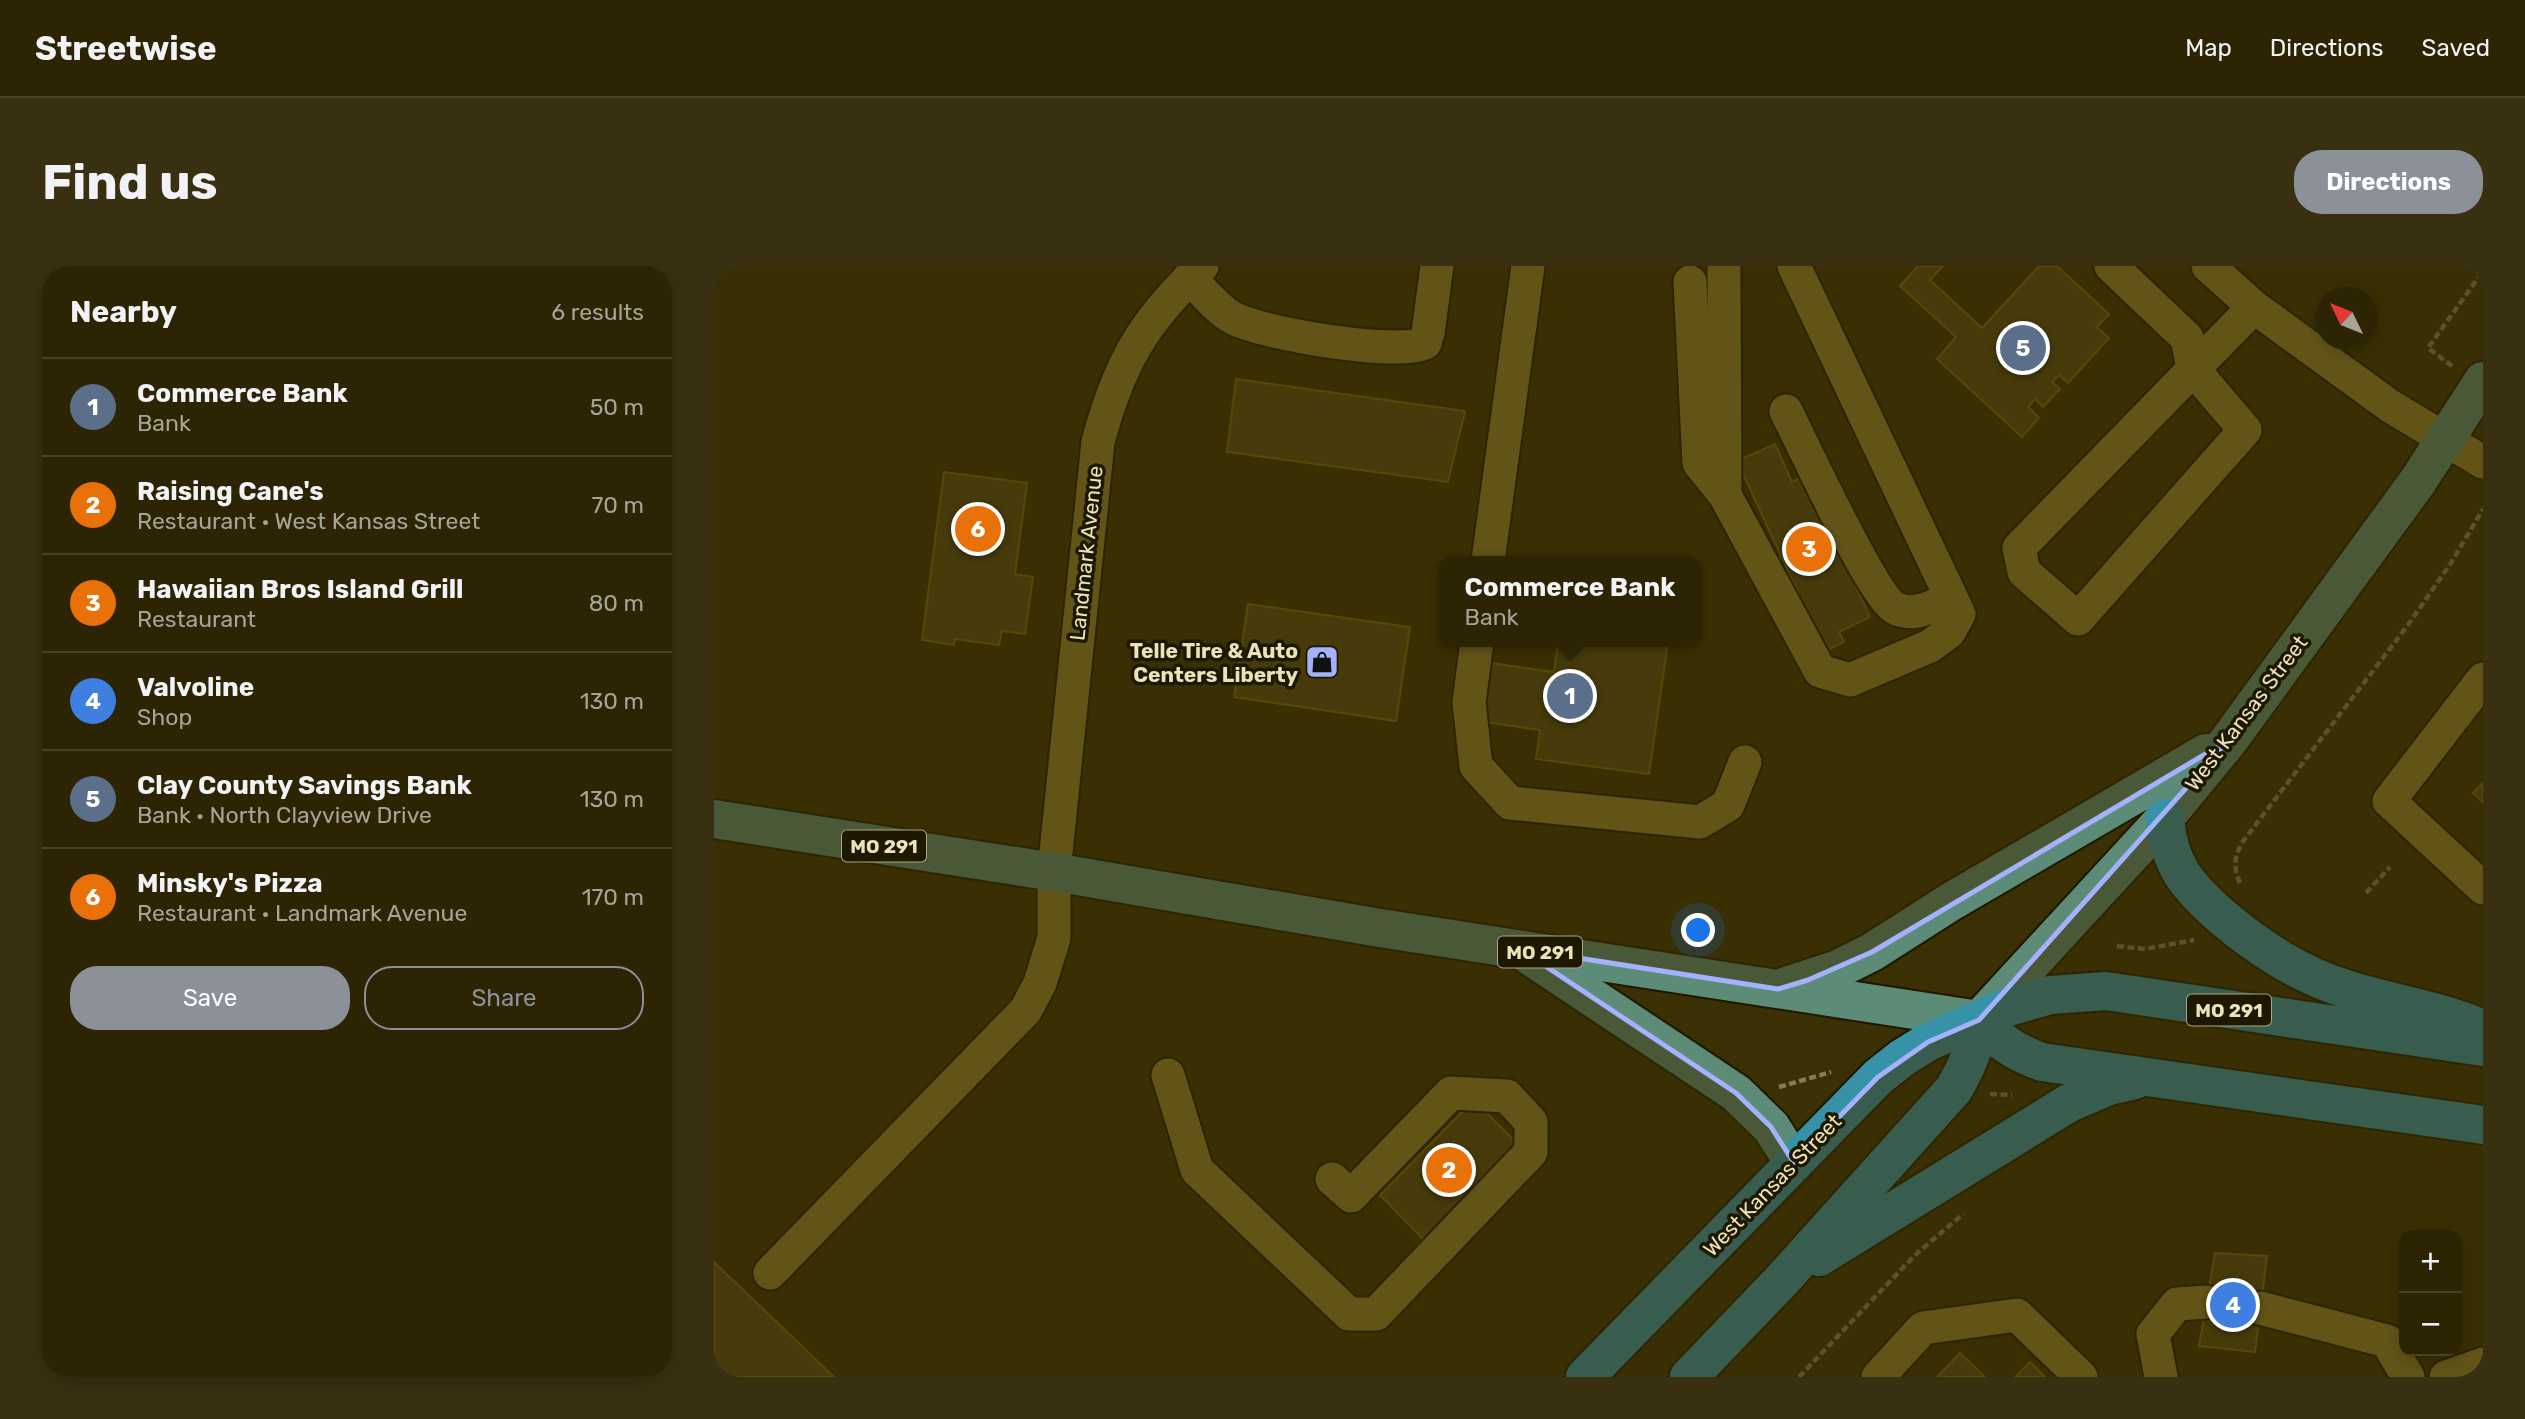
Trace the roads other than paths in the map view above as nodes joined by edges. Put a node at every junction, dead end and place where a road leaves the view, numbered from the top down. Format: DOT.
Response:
graph roads {
  1 [pos="1437,266"];
  2 [pos="1528,266"];
  3 [pos="1794,266"];
  4 [pos="2111,266"];
  5 [pos="2208,266"];
  6 [pos="1724,268"];
  7 [pos="1195,272"];
  8 [pos="1690,282"];
  9 [pos="2254,307"];
  10 [pos="2193,369"];
  11 [pos="2483,381"];
  12 [pos="1786,411"];
  13 [pos="2445,438"];
  14 [pos="2483,462"];
  15 [pos="1725,495"];
  16 [pos="1489,556"];
  17 [pos="1955,606"];
  18 [pos="1476,647"];
  19 [pos="2483,679"];
  20 [pos="2229,740"];
  21 [pos="1745,762"];
  22 [pos="2165,818"];
  23 [pos="714,819"];
  24 [pos="1054,872"];
  25 [pos="2483,888"];
  26 [pos="1520,949"];
  27 [pos="1778,989"];
  28 [pos="1979,1020"];
  29 [pos="2483,1029"];
  30 [pos="2483,1047"];
  31 [pos="1168,1075"];
  32 [pos="2158,1078"];
  33 [pos="2483,1125"];
  34 [pos="1794,1163"];
  35 [pos="1332,1179"];
  36 [pos="770,1273"];
  37 [pos="1782,1280"];
  38 [pos="2192,1303"];
  39 [pos="2268,1310"];
  40 [pos="2483,1364"];
  41 [pos="1586,1377"];
  42 [pos="1689,1377"];
  43 [pos="1878,1377"];
  44 [pos="2081,1377"];
  45 [pos="2161,1377"];
  46 [pos="2408,1377"];
  47 [pos="2446,1377"];
  1 -- 7 [label="street"];
  2 -- 16 [label="street"];
  3 -- 17 [label="street"];
  4 -- 10 [label="street"];
  5 -- 9 [label="street"];
  6 -- 15 [label="street"];
  7 -- 24 [label="street, Landmark Avenue"];
  8 -- 15 [label="street"];
  9 -- 10 [label="street"];
  9 -- 13 [label="street"];
  10 -- 10 [label="street"];
  11 -- 13 [label="main road, West Kansas Street"];
  12 -- 17 [label="street"];
  13 -- 14 [label="street"];
  13 -- 20 [label="main road, West Kansas Street"];
  15 -- 17 [label="street"];
  18 -- 21 [label="street"];
  19 -- 25 [label="street"];
  20 -- 22 [label="main road, West Kansas Street"];
  20 -- 27 [label="main road"];
  22 -- 28 [label="main road, West Kansas Street"];
  22 -- 29 [label="highway"];
  23 -- 24 [label="main road, MO 291"];
  24 -- 26 [label="main road, MO 291"];
  24 -- 36 [label="street, Landmark Avenue"];
  26 -- 27 [label="main road, MO 291"];
  26 -- 34 [label="main road"];
  27 -- 28 [label="main road, MO 291"];
  28 -- 30 [label="highway, MO 291"];
  28 -- 32 [label="highway"];
  28 -- 34 [label="highway, West Kansas Street"];
  28 -- 37 [label="highway"];
  31 -- 35 [label="street"];
  32 -- 33 [label="highway"];
  32 -- 37 [label="highway"];
  34 -- 41 [label="highway, West Kansas Street"];
  37 -- 42 [label="highway"];
  38 -- 45 [label="street"];
  39 -- 46 [label="street"];
  40 -- 47 [label="street"];
  43 -- 44 [label="street"];
}
